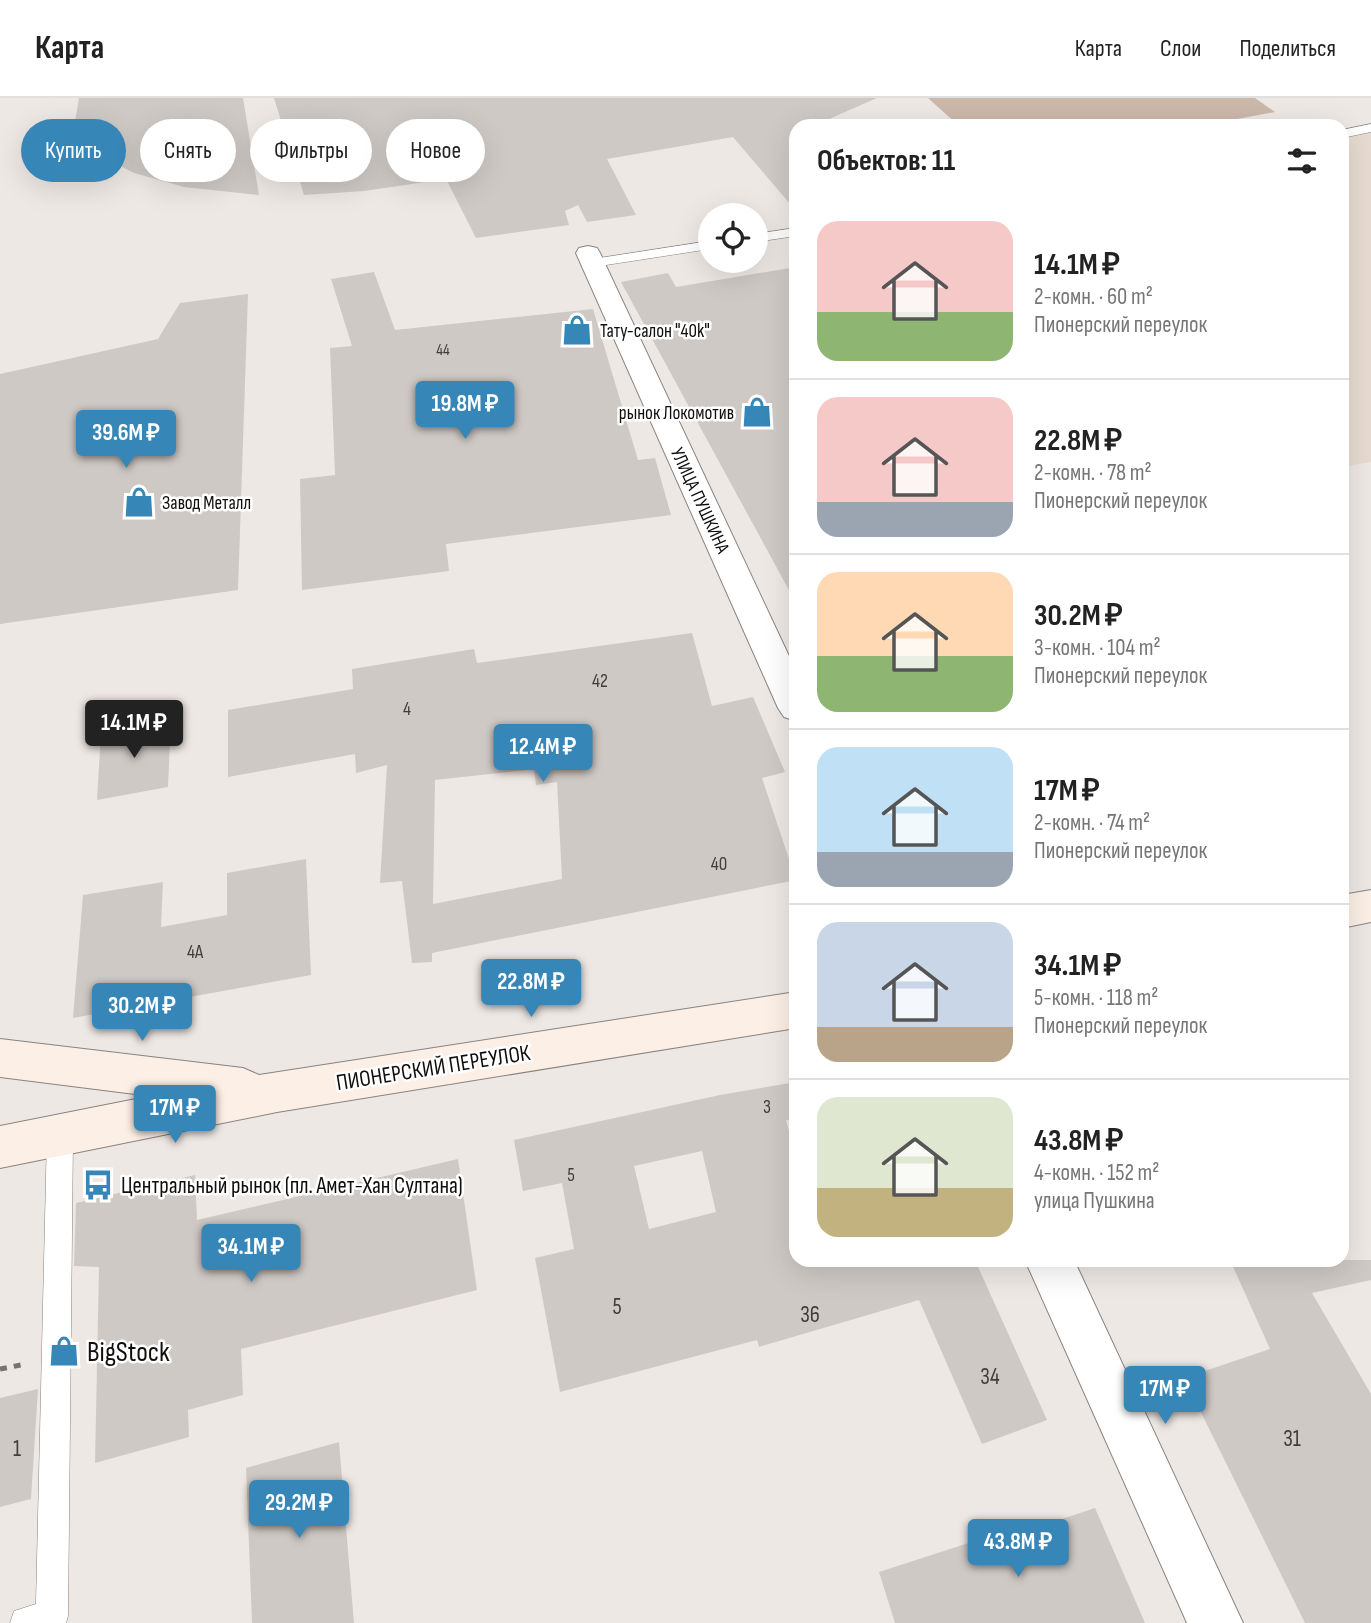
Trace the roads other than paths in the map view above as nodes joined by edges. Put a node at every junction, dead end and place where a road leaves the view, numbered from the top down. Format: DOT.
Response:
graph roads {
  1 [pos="1371,128"];
  2 [pos="1349,133"];
  3 [pos="789,233"];
  4 [pos="768,236"];
  5 [pos="698,246"];
  6 [pos="590,258"];
  7 [pos="789,693"];
  8 [pos="1371,906"];
  9 [pos="1349,911"];
  10 [pos="789,1011"];
  11 [pos="0,1058"];
  12 [pos="277,1092"];
  13 [pos="60,1135"];
  14 [pos="0,1147"];
  15 [pos="1052,1267"];
  16 [pos="26,1623"];
  17 [pos="1215,1623"];
  1 -- 2 [label="lane"];
  3 -- 4 [label="lane"];
  5 -- 6 [label="lane"];
  6 -- 7 [label="street, УЛИЦА ПУШКИНА"];
  8 -- 9 [label="main road"];
  10 -- 12 [label="main road, ПИОНЕРСКИЙ ПЕРЕУЛОК"];
  11 -- 12 [label="main road, ПИОНЕРСКИЙ ПЕРЕУЛОК"];
  12 -- 13 [label="main road, ПИОНЕРСКИЙ ПЕРЕУЛОК"];
  13 -- 14 [label="main road, ПИОНЕРСКИЙ ПЕРЕУЛОК"];
  13 -- 16 [label="lane"];
  15 -- 17 [label="street"];
}
